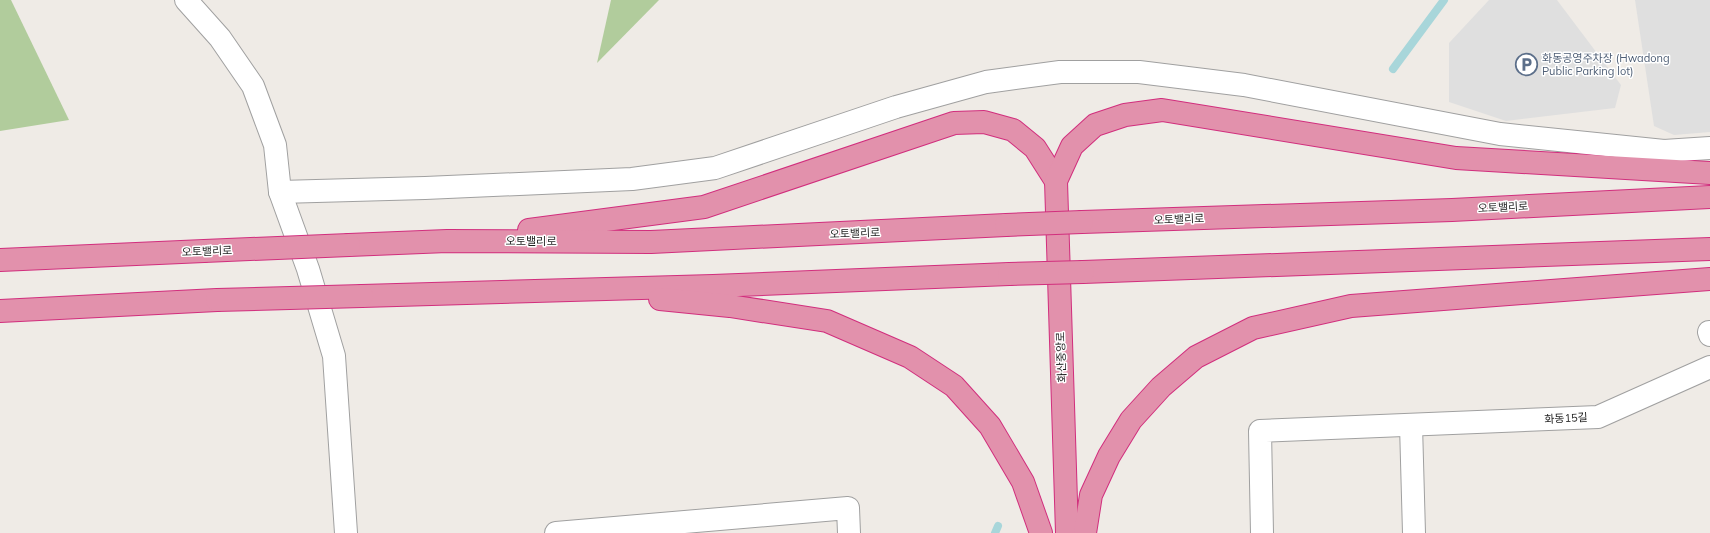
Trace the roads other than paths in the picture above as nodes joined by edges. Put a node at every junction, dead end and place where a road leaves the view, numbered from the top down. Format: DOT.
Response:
graph roads {
  1 [pos="186,0"];
  2 [pos="1710,148"];
  3 [pos="1710,173"];
  4 [pos="1056,181"];
  5 [pos="280,192"];
  6 [pos="1710,197"];
  7 [pos="447,241"];
  8 [pos="1710,249"];
  9 [pos="0,260"];
  10 [pos="1710,278"];
  11 [pos="575,290"];
  12 [pos="0,311"];
  13 [pos="1710,367"];
  14 [pos="1411,425"];
  15 [pos="346,533"];
  16 [pos="556,533"];
  17 [pos="849,533"];
  18 [pos="1041,533"];
  19 [pos="1067,533"];
  20 [pos="1085,533"];
  21 [pos="1262,533"];
  22 [pos="1414,533"];
  1 -- 5 [label="lane"];
  2 -- 5 [label="lane"];
  3 -- 4 [label="highway"];
  4 -- 7 [label="highway"];
  4 -- 19 [label="highway, 화산중앙로"];
  5 -- 15 [label="lane"];
  6 -- 7 [label="highway, 오토밸리로, bridge"];
  7 -- 9 [label="highway, 오토밸리로, bridge"];
  8 -- 11 [label="highway, bridge"];
  10 -- 20 [label="highway"];
  11 -- 12 [label="highway, bridge"];
  11 -- 18 [label="highway"];
  13 -- 14 [label="lane, 화동15길"];
  14 -- 21 [label="lane, 화동15길"];
  14 -- 22 [label="lane"];
  16 -- 17 [label="lane"];
}
